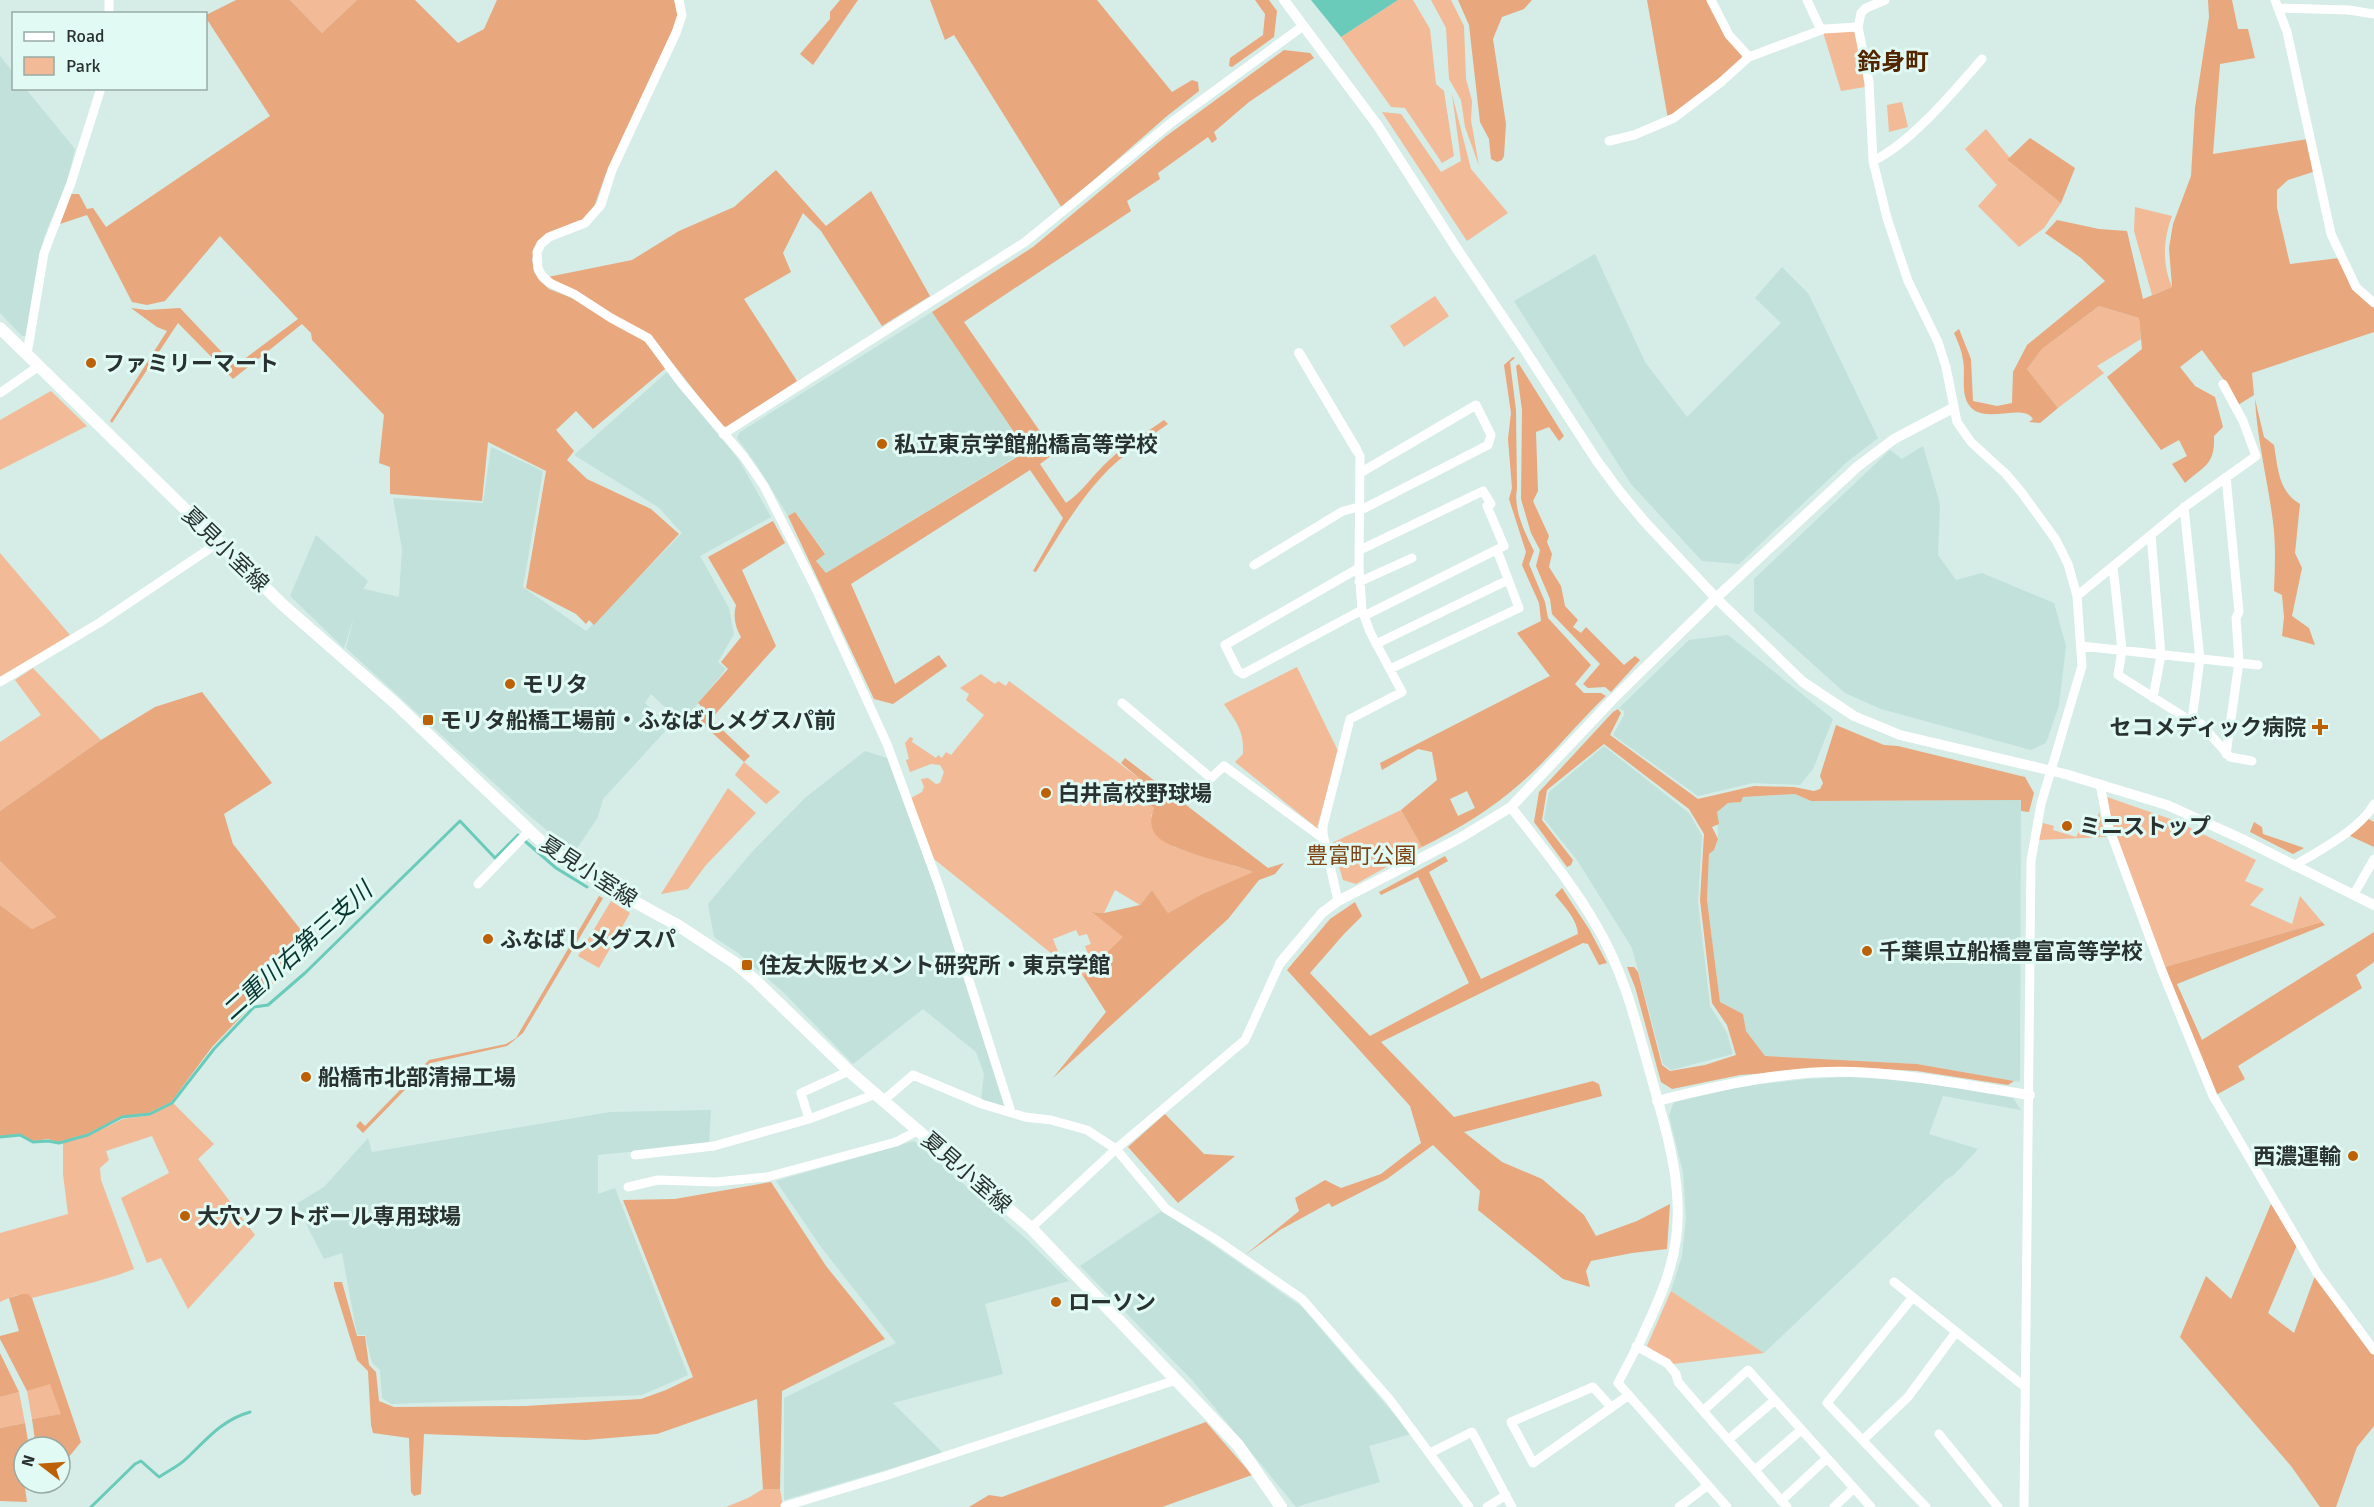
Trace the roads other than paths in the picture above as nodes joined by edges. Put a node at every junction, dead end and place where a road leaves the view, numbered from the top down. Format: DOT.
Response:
graph roads {
  1 [pos="679,0"];
  2 [pos="1284,0"];
  3 [pos="1711,0"];
  4 [pos="1808,0"];
  5 [pos="1885,0"];
  6 [pos="2277,4"];
  7 [pos="2374,14"];
  8 [pos="1303,26"];
  9 [pos="1858,27"];
  10 [pos="1821,30"];
  11 [pos="1749,57"];
  12 [pos="1982,59"];
  13 [pos="100,90"];
  14 [pos="1609,141"];
  15 [pos="1873,161"];
  16 [pos="2374,303"];
  17 [pos="0,328"];
  18 [pos="1299,353"];
  19 [pos="27,354"];
  20 [pos="39,366"];
  21 [pos="2223,384"];
  22 [pos="0,393"];
  23 [pos="1953,408"];
  24 [pos="723,434"];
  25 [pos="1356,449"];
  26 [pos="1360,472"];
  27 [pos="2226,477"];
  28 [pos="2184,507"];
  29 [pos="1361,510"];
  30 [pos="2151,535"];
  31 [pos="218,543"];
  32 [pos="1360,550"];
  33 [pos="1497,550"];
  34 [pos="1412,558"];
  35 [pos="1254,565"];
  36 [pos="2113,566"];
  37 [pos="1359,568"];
  38 [pos="1508,580"];
  39 [pos="1359,582"];
  40 [pos="2078,596"];
  41 [pos="1716,598"];
  42 [pos="1363,613"];
  43 [pos="1376,644"];
  44 [pos="2081,646"];
  45 [pos="2122,650"];
  46 [pos="2161,655"];
  47 [pos="2200,659"];
  48 [pos="2239,662"];
  49 [pos="2258,665"];
  50 [pos="1390,669"];
  51 [pos="0,682"];
  52 [pos="2153,698"];
  53 [pos="1122,703"];
  54 [pos="2192,720"];
  55 [pos="2226,754"];
  56 [pos="2252,761"];
  57 [pos="2051,771"];
  58 [pos="2100,784"];
  59 [pos="2374,804"];
  60 [pos="1511,807"];
  61 [pos="529,831"];
  62 [pos="1324,839"];
  63 [pos="2374,859"];
  64 [pos="2294,866"];
  65 [pos="478,884"];
  66 [pos="2354,894"];
  67 [pos="1338,901"];
  68 [pos="2374,905"];
  69 [pos="1280,963"];
  70 [pos="849,1071"];
  71 [pos="2030,1095"];
  72 [pos="880,1097"];
  73 [pos="1658,1101"];
  74 [pos="1011,1112"];
  75 [pos="809,1119"];
  76 [pos="919,1130"];
  77 [pos="1116,1149"];
  78 [pos="635,1155"];
  79 [pos="628,1187"];
  80 [pos="1031,1228"];
  81 [pos="1894,1282"];
  82 [pos="1913,1297"];
  83 [pos="1956,1332"];
  84 [pos="1638,1343"];
  85 [pos="2374,1350"];
  86 [pos="1176,1380"];
  87 [pos="2025,1387"];
  88 [pos="1629,1395"];
  89 [pos="1775,1400"];
  90 [pos="1611,1407"];
  91 [pos="1703,1412"];
  92 [pos="1801,1430"];
  93 [pos="1938,1434"];
  94 [pos="1864,1439"];
  95 [pos="1728,1440"];
  96 [pos="1430,1453"];
  97 [pos="1826,1459"];
  98 [pos="1755,1470"];
  99 [pos="1707,1486"];
  100 [pos="1854,1488"];
  101 [pos="1506,1495"];
  102 [pos="1784,1504"];
  103 [pos="785,1506"];
  104 [pos="1281,1507"];
  105 [pos="1469,1507"];
  106 [pos="1487,1507"];
  107 [pos="1512,1507"];
  108 [pos="1678,1507"];
  109 [pos="1727,1507"];
  110 [pos="1834,1507"];
  111 [pos="1871,1507"];
  112 [pos="1926,1507"];
  113 [pos="1998,1507"];
  114 [pos="2024,1507"];
  1 -- 24 [label="street"];
  2 -- 8 [label="street"];
  3 -- 11 [label="street"];
  4 -- 10 [label="street"];
  5 -- 9 [label="street"];
  6 -- 7 [label="street"];
  6 -- 16 [label="street"];
  8 -- 24 [label="street"];
  8 -- 41 [label="street"];
  9 -- 10 [label="street"];
  9 -- 15 [label="street"];
  10 -- 11 [label="street"];
  11 -- 14 [label="street"];
  12 -- 15 [label="street"];
  13 -- 19 [label="street"];
  15 -- 23 [label="street"];
  17 -- 19 [label="main road, 夏見小室線"];
  18 -- 25 [label="street"];
  19 -- 20 [label="main road, 夏見小室線"];
  20 -- 22 [label="street"];
  20 -- 31 [label="main road, 夏見小室線"];
  21 -- 27 [label="street"];
  23 -- 40 [label="street"];
  23 -- 41 [label="street"];
  24 -- 74 [label="street"];
  25 -- 26 [label="street"];
  26 -- 29 [label="street"];
  26 -- 29 [label="street"];
  27 -- 28 [label="street"];
  27 -- 48 [label="street"];
  28 -- 30 [label="street"];
  28 -- 47 [label="street"];
  29 -- 32 [label="street"];
  29 -- 35 [label="street"];
  30 -- 36 [label="street"];
  30 -- 46 [label="street"];
  31 -- 51 [label="street"];
  31 -- 61 [label="main road, 夏見小室線"];
  32 -- 33 [label="street"];
  32 -- 37 [label="street"];
  33 -- 38 [label="street"];
  33 -- 42 [label="street"];
  34 -- 39 [label="street"];
  36 -- 40 [label="street"];
  36 -- 45 [label="street"];
  37 -- 39 [label="street"];
  37 -- 42 [label="street"];
  38 -- 43 [label="street"];
  38 -- 50 [label="street"];
  39 -- 42 [label="street"];
  40 -- 44 [label="street"];
  41 -- 57 [label="street"];
  41 -- 60 [label="street"];
  42 -- 43 [label="street"];
  43 -- 50 [label="street"];
  44 -- 45 [label="street"];
  44 -- 57 [label="street"];
  45 -- 46 [label="street"];
  45 -- 52 [label="street"];
  46 -- 47 [label="street"];
  46 -- 52 [label="street"];
  47 -- 48 [label="street"];
  47 -- 54 [label="street"];
  48 -- 49 [label="street"];
  48 -- 55 [label="street"];
  50 -- 62 [label="street"];
  52 -- 54 [label="street"];
  53 -- 62 [label="street"];
  54 -- 55 [label="street"];
  55 -- 56 [label="street"];
  57 -- 58 [label="street"];
  57 -- 71 [label="street"];
  58 -- 64 [label="street"];
  58 -- 85 [label="street"];
  59 -- 64 [label="street"];
  60 -- 67 [label="street"];
  60 -- 73 [label="street"];
  61 -- 65 [label="street"];
  61 -- 70 [label="main road, 夏見小室線"];
  62 -- 67 [label="street"];
  63 -- 66 [label="street"];
  64 -- 66 [label="street"];
  66 -- 68 [label="street"];
  67 -- 69 [label="street"];
  69 -- 77 [label="street"];
  70 -- 72 [label="main road, 夏見小室線"];
  70 -- 75 [label="street"];
  71 -- 73 [label="street"];
  71 -- 87 [label="street"];
  72 -- 74 [label="street"];
  72 -- 75 [label="street"];
  72 -- 76 [label="main road, 夏見小室線"];
  73 -- 84 [label="street"];
  74 -- 77 [label="street"];
  75 -- 78 [label="street"];
  76 -- 79 [label="street"];
  76 -- 80 [label="main road, 夏見小室線"];
  77 -- 80 [label="street"];
  77 -- 96 [label="street"];
  80 -- 86 [label="main road, 夏見小室線"];
  81 -- 82 [label="street"];
  82 -- 83 [label="street"];
  82 -- 94 [label="street"];
  83 -- 87 [label="street"];
  83 -- 94 [label="street"];
  84 -- 88 [label="street"];
  84 -- 91 [label="street"];
  86 -- 103 [label="street"];
  86 -- 104 [label="main road, 夏見小室線"];
  87 -- 114 [label="street"];
  88 -- 90 [label="street"];
  88 -- 99 [label="street"];
  89 -- 91 [label="street"];
  89 -- 92 [label="street"];
  89 -- 95 [label="street"];
  90 -- 90 [label="street"];
  91 -- 95 [label="street"];
  92 -- 97 [label="street"];
  92 -- 98 [label="street"];
  93 -- 113 [label="street"];
  94 -- 112 [label="street"];
  95 -- 98 [label="street"];
  96 -- 101 [label="street"];
  96 -- 105 [label="street"];
  97 -- 100 [label="street"];
  97 -- 102 [label="street"];
  98 -- 102 [label="street"];
  99 -- 108 [label="street"];
  99 -- 109 [label="street"];
  100 -- 110 [label="street"];
  100 -- 111 [label="street"];
  101 -- 106 [label="street"];
  101 -- 107 [label="street"];
}
